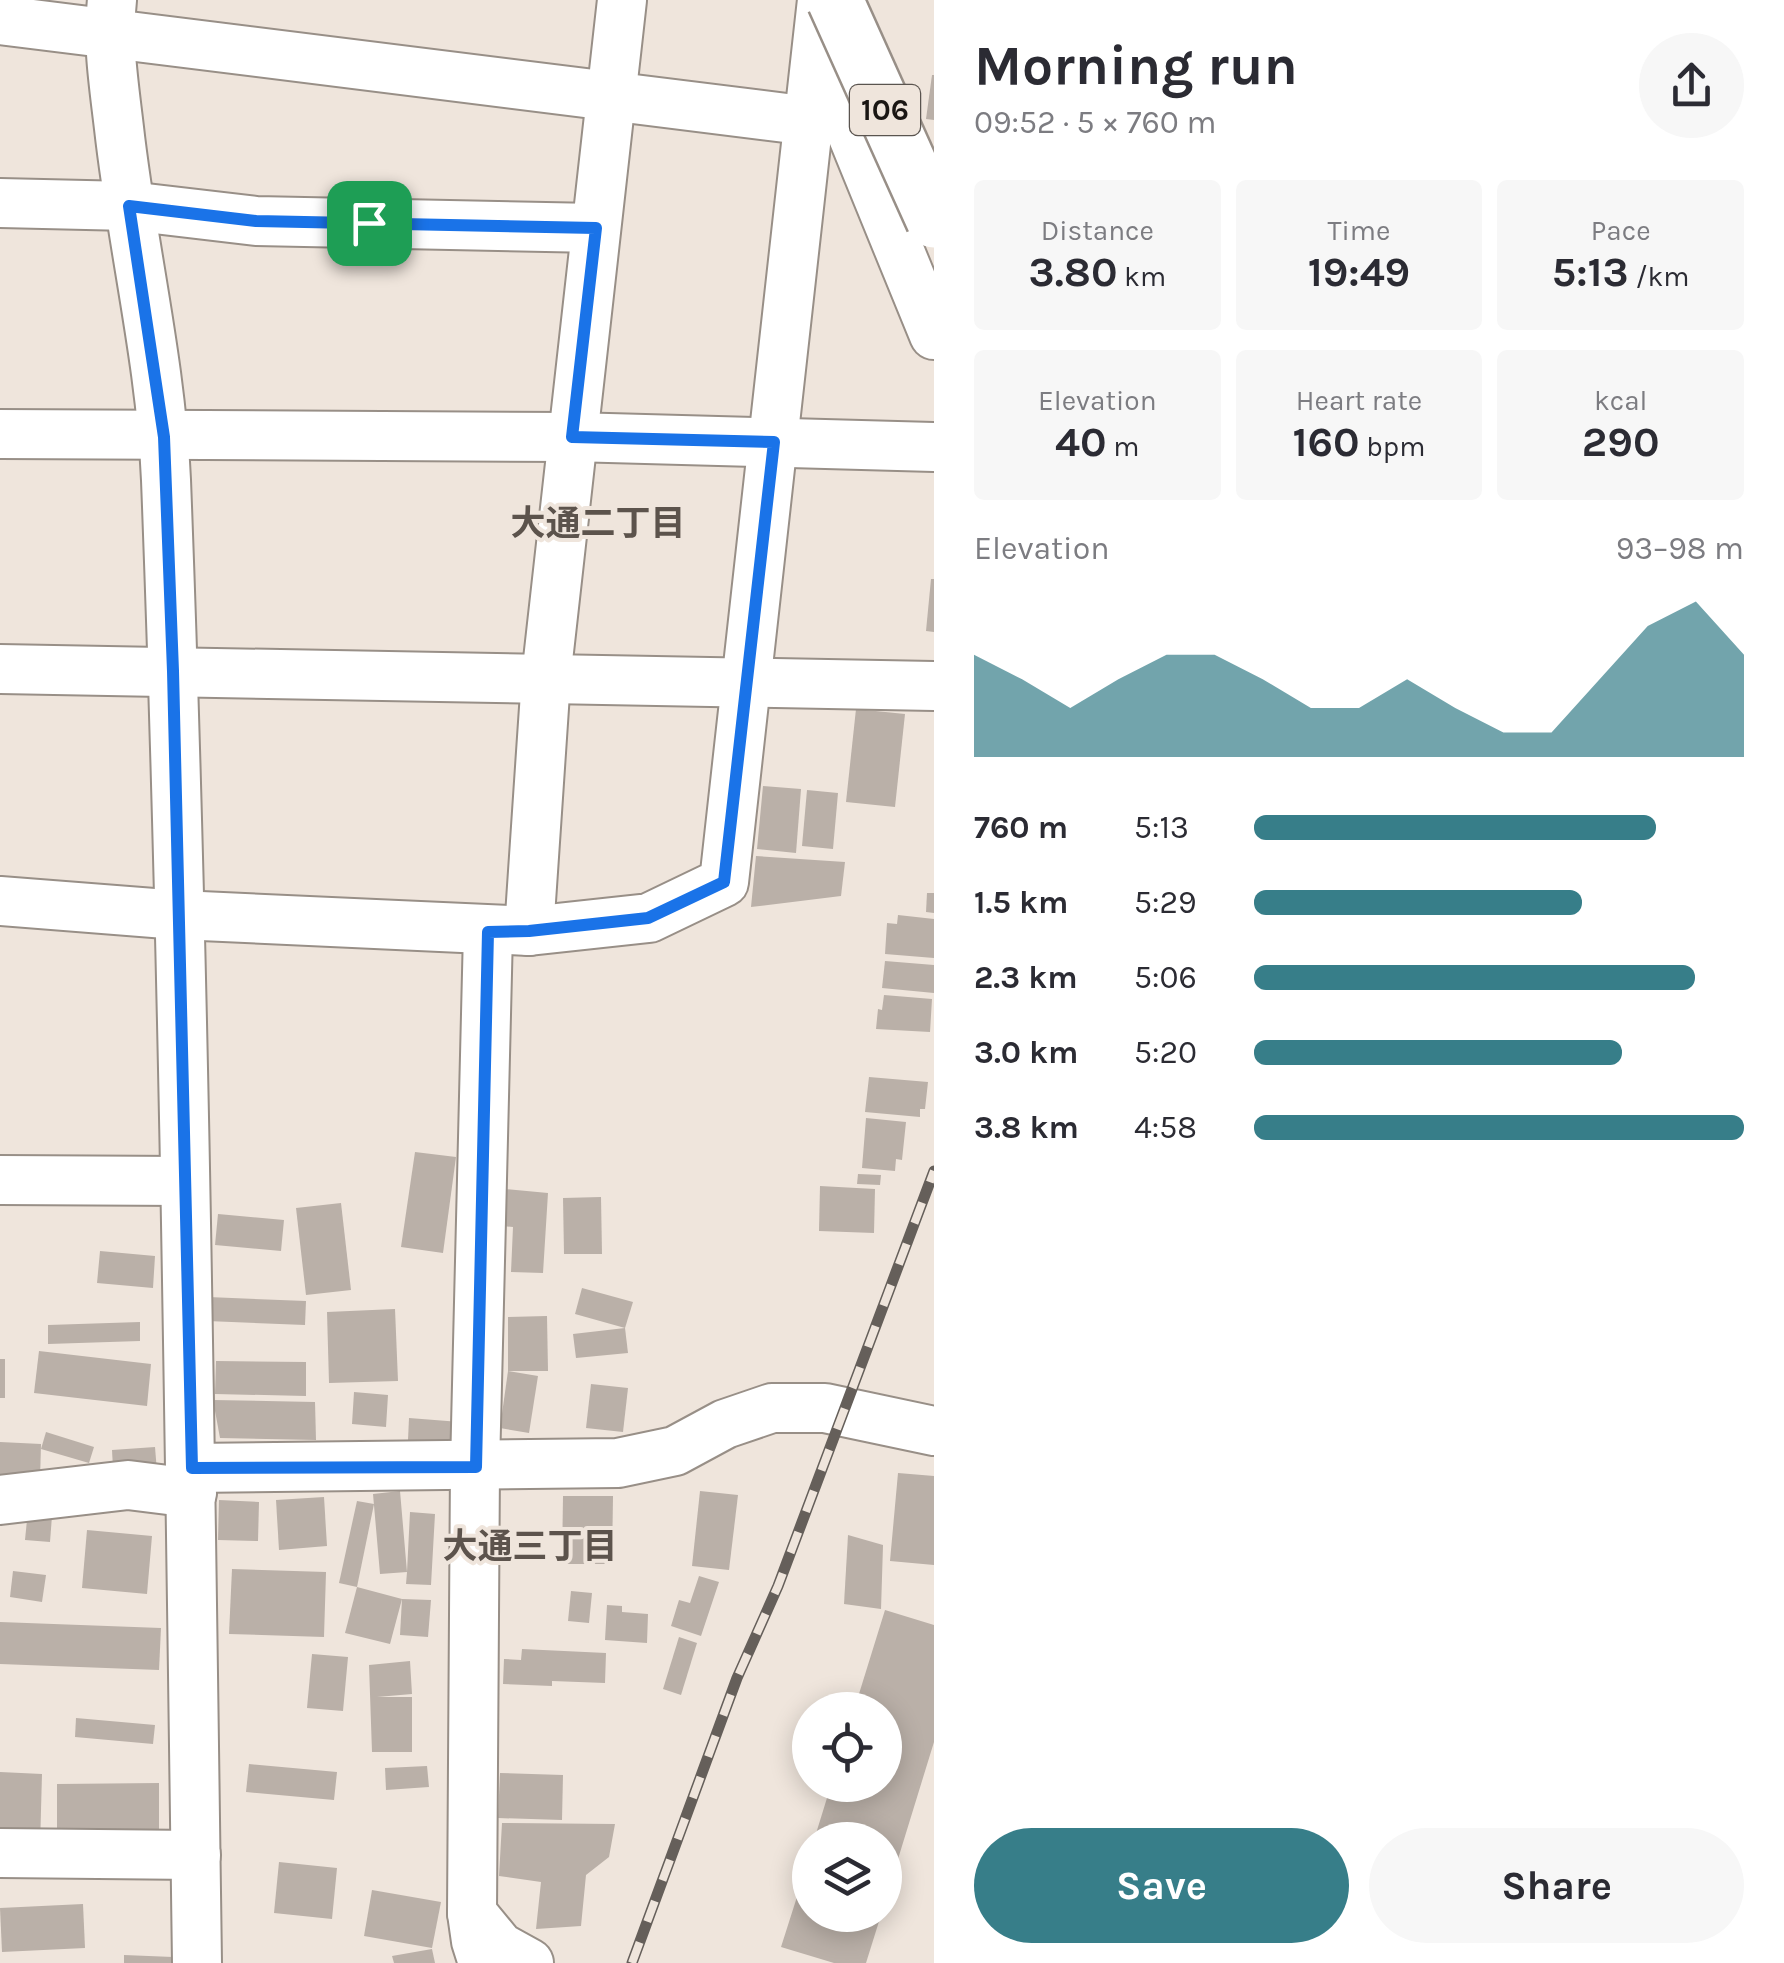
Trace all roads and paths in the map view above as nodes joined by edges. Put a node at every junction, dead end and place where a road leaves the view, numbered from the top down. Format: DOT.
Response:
graph roads {
  1 [pos="622,0"];
  2 [pos="797,0"];
  3 [pos="822,0"];
  4 [pos="860,0"];
  5 [pos="110,17"];
  6 [pos="0,20"];
  7 [pos="826,23"];
  8 [pos="611,96"];
  9 [pos="810,121"];
  10 [pos="854,140"];
  11 [pos="931,153"];
  12 [pos="0,204"];
  13 [pos="129,206"];
  14 [pos="934,220"];
  15 [pos="596,228"];
  16 [pos="934,334"];
  17 [pos="0,434"];
  18 [pos="164,437"];
  19 [pos="572,437"];
  20 [pos="774,442"];
  21 [pos="934,447"];
  22 [pos="0,670"];
  23 [pos="173,671"];
  24 [pos="546,678"];
  25 [pos="748,682"];
  26 [pos="934,686"];
  27 [pos="0,901"];
  28 [pos="179,914"];
  29 [pos="509,932"];
  30 [pos="0,1180"];
  31 [pos="185,1180"];
  32 [pos="934,1431"];
  33 [pos="476,1467"];
  34 [pos="192,1481"];
  35 [pos="0,1500"];
  36 [pos="0,1853"];
  37 [pos="196,1855"];
  38 [pos="472,1913"];
  39 [pos="197,1963"];
  40 [pos="483,1963"];
  41 [pos="529,1963"];
  1 -- 8 [label="street"];
  2 -- 7 [label="street"];
  3 -- 7 [label="street"];
  4 -- 11 [label="street"];
  5 -- 6 [label="street"];
  5 -- 8 [label="street"];
  5 -- 13 [label="street"];
  7 -- 9 [label="street"];
  7 -- 10 [label="street"];
  7 -- 14 [label="highway, 106, bridge"];
  8 -- 9 [label="street"];
  8 -- 15 [label="street"];
  9 -- 20 [label="street"];
  10 -- 11 [label="street"];
  10 -- 16 [label="street"];
  12 -- 13 [label="street"];
  13 -- 15 [label="street"];
  13 -- 18 [label="street"];
  15 -- 19 [label="street"];
  17 -- 18 [label="street"];
  18 -- 19 [label="street"];
  18 -- 23 [label="street"];
  19 -- 20 [label="street"];
  19 -- 24 [label="street"];
  20 -- 21 [label="street"];
  20 -- 25 [label="street"];
  22 -- 23 [label="street"];
  23 -- 24 [label="street"];
  23 -- 28 [label="street"];
  24 -- 25 [label="street"];
  24 -- 29 [label="street"];
  25 -- 26 [label="street"];
  25 -- 29 [label="street"];
  27 -- 28 [label="street"];
  28 -- 29 [label="street"];
  28 -- 31 [label="street"];
  29 -- 33 [label="street"];
  30 -- 31 [label="street"];
  31 -- 34 [label="street"];
  32 -- 33 [label="street"];
  33 -- 34 [label="street"];
  33 -- 38 [label="street"];
  34 -- 35 [label="street"];
  34 -- 37 [label="street"];
  36 -- 37 [label="street"];
  37 -- 39 [label="street"];
  38 -- 40 [label="street"];
  38 -- 41 [label="street"];
}
